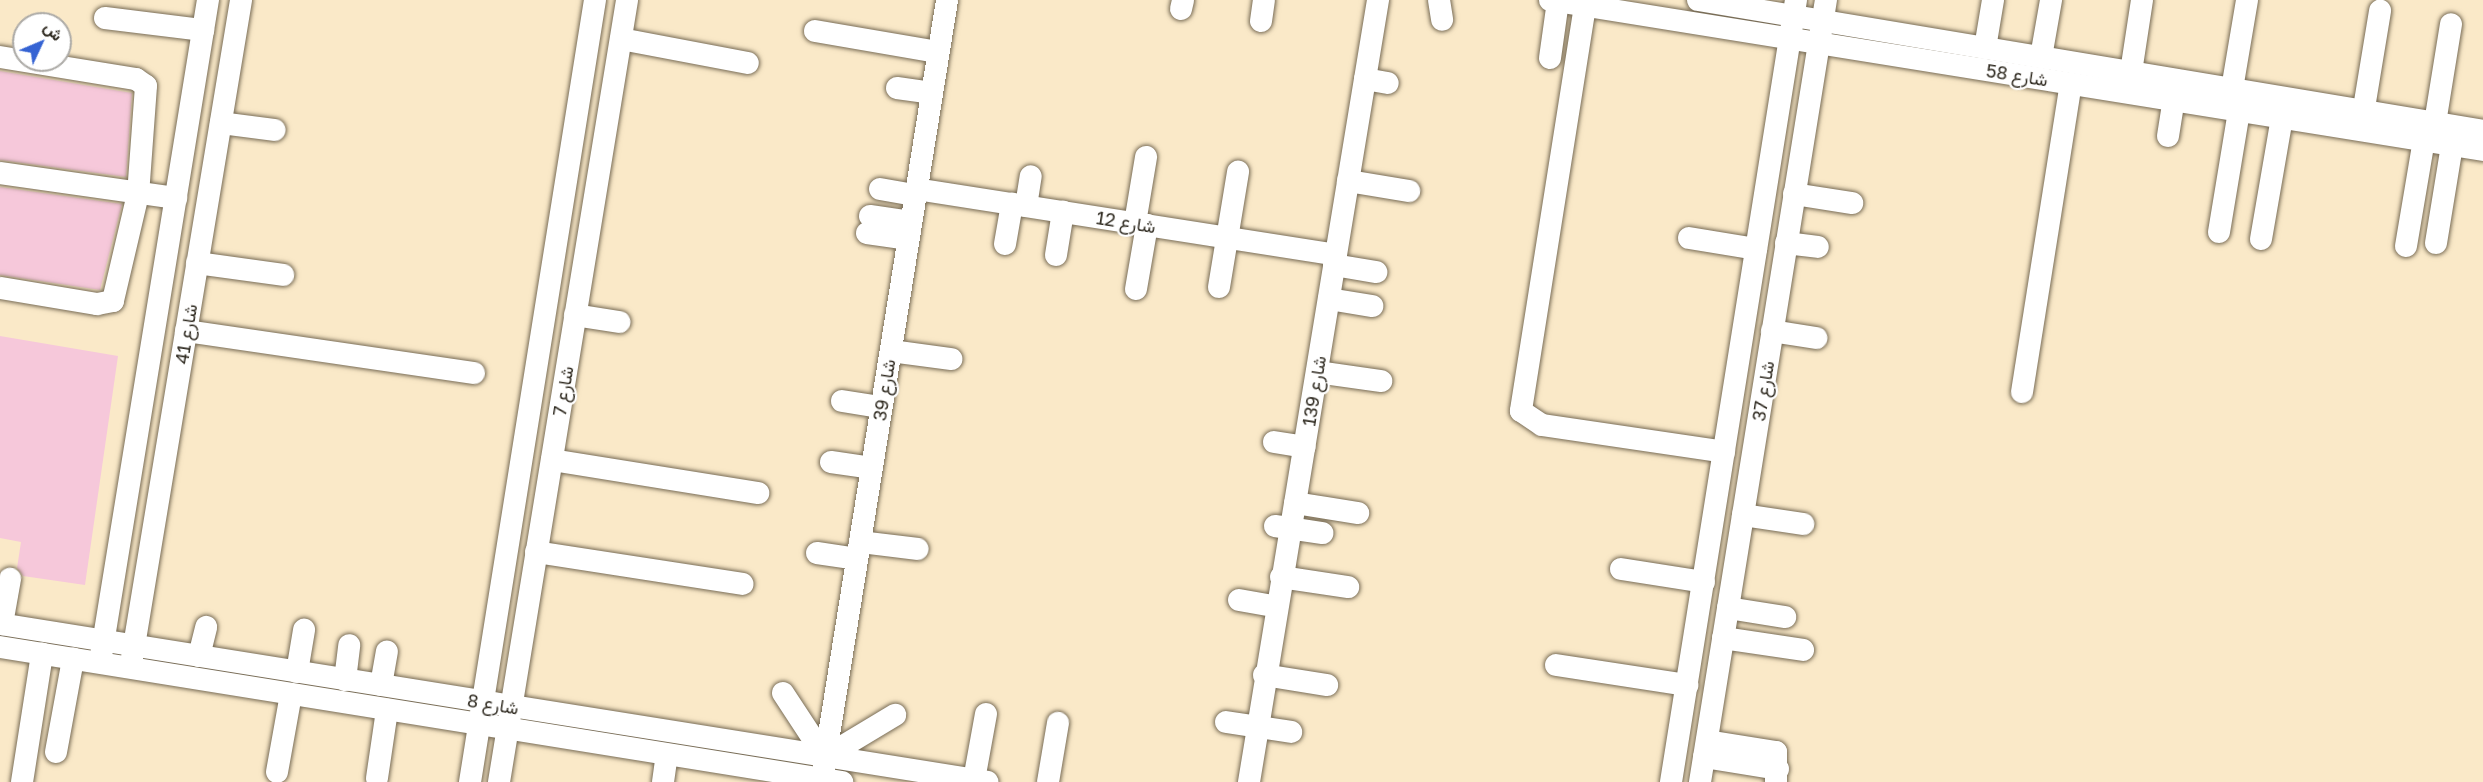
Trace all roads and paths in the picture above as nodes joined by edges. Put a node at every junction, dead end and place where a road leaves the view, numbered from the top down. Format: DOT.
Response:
graph roads {
  1 [pos="208,0"];
  2 [pos="241,0"];
  3 [pos="595,0"];
  4 [pos="627,0"];
  5 [pos="947,0"];
  6 [pos="1378,0"];
  7 [pos="1698,0"];
  8 [pos="1993,0"];
  9 [pos="2051,0"];
  10 [pos="2142,0"];
  11 [pos="2247,0"];
  12 [pos="1554,1"];
  13 [pos="1586,6"];
  14 [pos="1794,8"];
  15 [pos="1824,10"];
  16 [pos="2380,11"];
  17 [pos="105,18"];
  18 [pos="2451,24"];
  19 [pos="203,30"];
  20 [pos="815,30"];
  21 [pos="1790,38"];
  22 [pos="621,39"];
  23 [pos="1818,43"];
  24 [pos="1985,48"];
  25 [pos="938,52"];
  26 [pos="0,57"];
  27 [pos="2041,57"];
  28 [pos="1550,58"];
  29 [pos="748,63"];
  30 [pos="2131,72"];
  31 [pos="1365,79"];
  32 [pos="1388,83"];
  33 [pos="2071,84"];
  34 [pos="897,88"];
  35 [pos="2232,89"];
  36 [pos="932,93"];
  37 [pos="2174,100"];
  38 [pos="2239,111"];
  39 [pos="2282,117"];
  40 [pos="2361,121"];
  41 [pos="220,123"];
  42 [pos="275,130"];
  43 [pos="2483,131"];
  44 [pos="2441,135"];
  45 [pos="2168,136"];
  46 [pos="2483,150"];
  47 [pos="1146,157"];
  48 [pos="1232,171"];
  49 [pos="0,173"];
  50 [pos="1031,176"];
  51 [pos="1348,181"];
  52 [pos="880,189"];
  53 [pos="1409,191"];
  54 [pos="916,192"];
  55 [pos="138,194"];
  56 [pos="1794,194"];
  57 [pos="176,198"];
  58 [pos="1852,203"];
  59 [pos="1019,205"];
  60 [pos="1063,212"];
  61 [pos="868,224"];
  62 [pos="1141,224"];
  63 [pos="910,231"];
  64 [pos="2219,232"];
  65 [pos="1221,237"];
  66 [pos="1689,238"];
  67 [pos="2261,239"];
  68 [pos="1786,243"];
  69 [pos="2436,243"];
  70 [pos="1005,244"];
  71 [pos="2406,246"];
  72 [pos="1818,248"];
  73 [pos="1756,249"];
  74 [pos="1056,255"];
  75 [pos="1335,260"];
  76 [pos="197,263"];
  77 [pos="1376,272"];
  78 [pos="283,275"];
  79 [pos="1219,287"];
  80 [pos="0,288"];
  81 [pos="1136,289"];
  82 [pos="1329,300"];
  83 [pos="1372,306"];
  84 [pos="575,315"];
  85 [pos="619,322"];
  86 [pos="186,331"];
  87 [pos="1772,331"];
  88 [pos="1816,338"];
  89 [pos="891,351"];
  90 [pos="951,359"];
  91 [pos="1317,372"];
  92 [pos="474,373"];
  93 [pos="1381,381"];
  94 [pos="2022,392"];
  95 [pos="842,400"];
  96 [pos="881,407"];
  97 [pos="1274,442"];
  98 [pos="1305,447"];
  99 [pos="1724,452"];
  100 [pos="552,460"];
  101 [pos="831,462"];
  102 [pos="872,468"];
  103 [pos="758,493"];
  104 [pos="1295,503"];
  105 [pos="1358,513"];
  106 [pos="1743,515"];
  107 [pos="1803,524"];
  108 [pos="1283,527"];
  109 [pos="1322,533"];
  110 [pos="918,549"];
  111 [pos="858,550"];
  112 [pos="536,552"];
  113 [pos="817,553"];
  114 [pos="1621,569"];
  115 [pos="1281,577"];
  116 [pos="10,579"];
  117 [pos="1704,582"];
  118 [pos="743,584"];
  119 [pos="1348,587"];
  120 [pos="1239,600"];
  121 [pos="1274,606"];
  122 [pos="1728,608"];
  123 [pos="1785,616"];
  124 [pos="1,624"];
  125 [pos="206,627"];
  126 [pos="304,630"];
  127 [pos="1723,638"];
  128 [pos="104,640"];
  129 [pos="349,645"];
  130 [pos="135,646"];
  131 [pos="0,647"];
  132 [pos="1803,650"];
  133 [pos="387,652"];
  134 [pos="42,654"];
  135 [pos="199,656"];
  136 [pos="73,659"];
  137 [pos="100,664"];
  138 [pos="1556,665"];
  139 [pos="130,669"];
  140 [pos="297,672"];
  141 [pos="1264,675"];
  142 [pos="345,680"];
  143 [pos="1327,684"];
  144 [pos="1687,685"];
  145 [pos="381,686"];
  146 [pos="783,693"];
  147 [pos="291,694"];
  148 [pos="483,702"];
  149 [pos="511,706"];
  150 [pos="387,710"];
  151 [pos="986,714"];
  152 [pos="895,715"];
  153 [pos="1226,722"];
  154 [pos="1058,723"];
  155 [pos="479,725"];
  156 [pos="1257,727"];
  157 [pos="507,729"];
  158 [pos="1292,732"];
  159 [pos="1706,749"];
  160 [pos="56,752"];
  161 [pos="674,756"];
  162 [pos="825,757"];
  163 [pos="1778,768"];
  164 [pos="277,772"];
  165 [pos="377,778"];
  166 [pos="827,781"];
  167 [pos="980,781"];
  168 [pos="22,782"];
  169 [pos="470,782"];
  170 [pos="498,782"];
  171 [pos="663,782"];
  172 [pos="677,782"];
  173 [pos="1048,782"];
  174 [pos="1249,782"];
  175 [pos="1671,782"];
  176 [pos="1700,782"];
  1 -- 19 [label="street, شارع 41"];
  2 -- 41 [label="street, شارع 41"];
  3 -- 148 [label="street, شارع 7"];
  4 -- 22 [label="street, شارع 7"];
  5 -- 25 [label="street, شارع 39"];
  6 -- 31 [label="street, شارع 139"];
  7 -- 14 [label="street, شارع 58"];
  8 -- 24 [label="street"];
  9 -- 27 [label="street"];
  10 -- 30 [label="street"];
  11 -- 35 [label="street"];
  12 -- 13 [label="street, شارع 58"];
  12 -- 28 [label="street"];
  13 -- 21 [label="street, شارع 58"];
  13 -- 99 [label="street"];
  14 -- 15 [label="street, شارع 58"];
  14 -- 21 [label="street, شارع 37"];
  15 -- 23 [label="street, شارع 37"];
  15 -- 24 [label="street, شارع 58"];
  16 -- 40 [label="street"];
  17 -- 19 [label="street"];
  18 -- 44 [label="street"];
  19 -- 57 [label="street, شارع 41"];
  20 -- 25 [label="street"];
  21 -- 23 [label="street, شارع 58"];
  21 -- 73 [label="street, شارع 37"];
  22 -- 29 [label="street"];
  22 -- 84 [label="street, شارع 7"];
  23 -- 33 [label="street, شارع 58"];
  23 -- 56 [label="street, شارع 37"];
  24 -- 27 [label="street, شارع 58"];
  25 -- 36 [label="street, شارع 39"];
  26 -- 55 [label="street"];
  27 -- 30 [label="street, شارع 58"];
  30 -- 35 [label="street, شارع 58"];
  31 -- 32 [label="street"];
  31 -- 51 [label="street, شارع 139"];
  33 -- 37 [label="street, شارع 58"];
  33 -- 94 [label="street"];
  34 -- 36 [label="street"];
  35 -- 40 [label="street, شارع 58"];
  36 -- 54 [label="street, شارع 39"];
  37 -- 38 [label="street, شارع 58"];
  37 -- 45 [label="street"];
  38 -- 39 [label="street, شارع 58"];
  38 -- 64 [label="street"];
  39 -- 40 [label="street, شارع 58"];
  39 -- 67 [label="street"];
  40 -- 44 [label="street, شارع 58"];
  41 -- 42 [label="street"];
  41 -- 76 [label="street, شارع 41"];
  43 -- 44 [label="street, شارع 58"];
  44 -- 46 [label="street, شارع 58"];
  44 -- 69 [label="street"];
  44 -- 71 [label="street"];
  47 -- 62 [label="street"];
  48 -- 65 [label="street"];
  49 -- 55 [label="street"];
  50 -- 59 [label="street"];
  51 -- 53 [label="street"];
  51 -- 75 [label="street, شارع 139"];
  52 -- 54 [label="street, شارع 12"];
  54 -- 59 [label="street, شارع 12"];
  54 -- 63 [label="street, شارع 39"];
  55 -- 57 [label="street"];
  55 -- 80 [label="street"];
  56 -- 58 [label="street"];
  56 -- 68 [label="street, شارع 37"];
  57 -- 128 [label="street, شارع 41"];
  59 -- 60 [label="street, شارع 12"];
  59 -- 70 [label="street"];
  60 -- 62 [label="street, شارع 12"];
  60 -- 74 [label="street"];
  61 -- 63 [label="street"];
  62 -- 65 [label="street, شارع 12"];
  62 -- 81 [label="street"];
  63 -- 89 [label="street, شارع 39"];
  65 -- 75 [label="street, شارع 12"];
  65 -- 79 [label="street"];
  66 -- 73 [label="street"];
  68 -- 72 [label="street"];
  68 -- 87 [label="street, شارع 37"];
  73 -- 99 [label="street, شارع 37"];
  75 -- 77 [label="street, شارع 12"];
  75 -- 82 [label="street, شارع 139"];
  76 -- 78 [label="street"];
  76 -- 86 [label="street, شارع 41"];
  82 -- 83 [label="street"];
  82 -- 91 [label="street, شارع 139"];
  84 -- 85 [label="street"];
  84 -- 100 [label="street, شارع 7"];
  86 -- 92 [label="street"];
  86 -- 130 [label="street, شارع 41"];
  87 -- 88 [label="street"];
  87 -- 106 [label="street, شارع 37"];
  89 -- 90 [label="street"];
  89 -- 96 [label="street, شارع 39"];
  91 -- 93 [label="street"];
  91 -- 98 [label="street, شارع 139"];
  95 -- 96 [label="street"];
  96 -- 102 [label="street, شارع 39"];
  97 -- 98 [label="street"];
  98 -- 104 [label="street, شارع 139"];
  99 -- 117 [label="street, شارع 37"];
  100 -- 103 [label="street"];
  100 -- 112 [label="street, شارع 7"];
  101 -- 102 [label="street"];
  102 -- 111 [label="street, شارع 39"];
  104 -- 105 [label="street"];
  104 -- 108 [label="street, شارع 139"];
  106 -- 107 [label="street"];
  106 -- 122 [label="street, شارع 37"];
  108 -- 109 [label="street"];
  108 -- 115 [label="street, شارع 139"];
  110 -- 111 [label="street"];
  111 -- 113 [label="street"];
  111 -- 162 [label="street, شارع 39"];
  112 -- 118 [label="street"];
  112 -- 149 [label="street, شارع 7"];
  114 -- 117 [label="street"];
  115 -- 119 [label="street"];
  115 -- 121 [label="street, شارع 139"];
  116 -- 124 [label="street"];
  117 -- 144 [label="street, شارع 37"];
  120 -- 121 [label="street"];
  121 -- 141 [label="street, شارع 139"];
  122 -- 123 [label="street"];
  122 -- 127 [label="street, شارع 37"];
  124 -- 128 [label="street, شارع 8"];
  125 -- 135 [label="street"];
  126 -- 140 [label="street"];
  127 -- 132 [label="street"];
  127 -- 159 [label="street, شارع 37"];
  128 -- 130 [label="street, شارع 8"];
  128 -- 137 [label="street, شارع 41"];
  129 -- 142 [label="street"];
  130 -- 135 [label="street, شارع 8"];
  130 -- 139 [label="street, شارع 41"];
  131 -- 134 [label="street, شارع 8"];
  133 -- 145 [label="street"];
  134 -- 136 [label="street, شارع 8"];
  134 -- 168 [label="street"];
  135 -- 140 [label="street, شارع 8"];
  136 -- 137 [label="street, شارع 8"];
  136 -- 160 [label="street"];
  137 -- 139 [label="street, شارع 8"];
  138 -- 144 [label="street"];
  139 -- 147 [label="street, شارع 8"];
  140 -- 142 [label="street, شارع 8"];
  141 -- 143 [label="street"];
  141 -- 156 [label="street, شارع 139"];
  142 -- 145 [label="street, شارع 8"];
  144 -- 175 [label="street, شارع 37"];
  145 -- 148 [label="street, شارع 8"];
  146 -- 162 [label="street"];
  147 -- 150 [label="street, شارع 8"];
  147 -- 164 [label="street"];
  148 -- 149 [label="street, شارع 8"];
  148 -- 155 [label="street, شارع 7"];
  149 -- 157 [label="street, شارع 7"];
  149 -- 162 [label="street, شارع 8"];
  150 -- 155 [label="street, شارع 8"];
  150 -- 165 [label="street"];
  151 -- 167 [label="street"];
  152 -- 162 [label="street"];
  153 -- 156 [label="street"];
  154 -- 173 [label="street"];
  155 -- 157 [label="street, شارع 8"];
  155 -- 169 [label="street, شارع 7"];
  156 -- 158 [label="street"];
  156 -- 174 [label="street, شارع 139"];
  157 -- 161 [label="street, شارع 8"];
  157 -- 170 [label="street, شارع 7"];
  159 -- 163 [label="street"];
  159 -- 176 [label="street, شارع 37"];
  161 -- 166 [label="street, شارع 8"];
  161 -- 171 [label="street"];
  161 -- 172 [label="street"];
  162 -- 166 [label="street, شارع 39"];
  162 -- 167 [label="street, شارع 8"];
}
